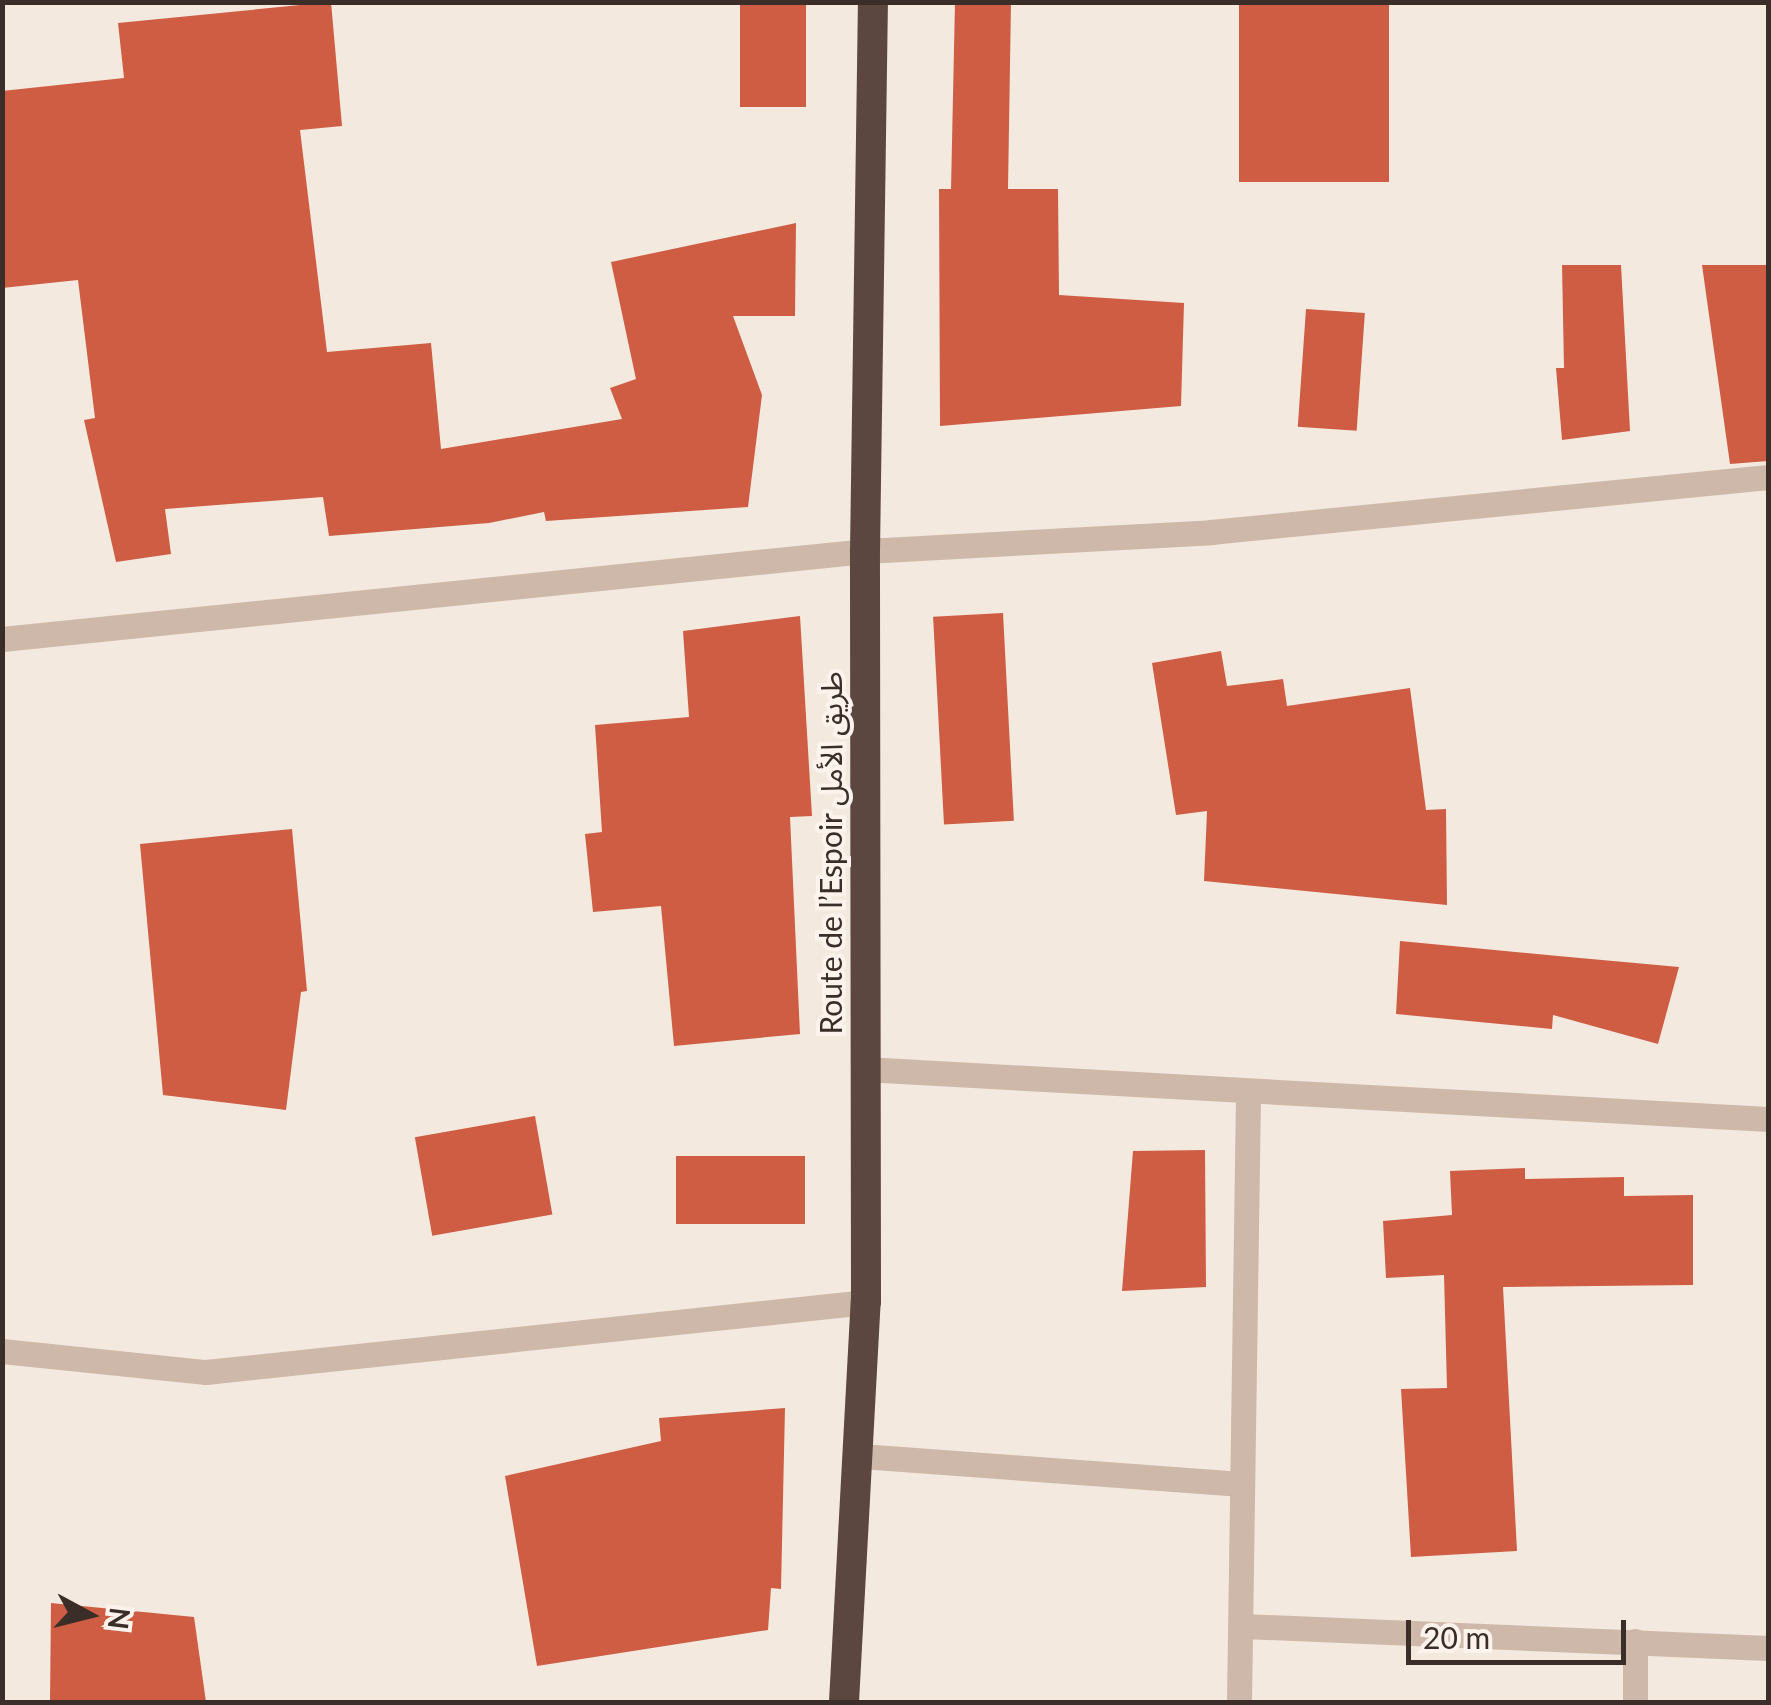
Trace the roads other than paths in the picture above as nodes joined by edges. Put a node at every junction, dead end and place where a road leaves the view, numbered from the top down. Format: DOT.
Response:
graph roads {
  1 [pos="873,2"];
  2 [pos="1768,478"];
  3 [pos="865,552"];
  4 [pos="2,640"];
  5 [pos="864,1069"];
  6 [pos="1248,1095"];
  7 [pos="1768,1119"];
  8 [pos="866,1302"];
  9 [pos="2,1352"];
  10 [pos="861,1456"];
  11 [pos="1238,1484"];
  12 [pos="1243,1626"];
  13 [pos="1636,1641"];
  14 [pos="1768,1648"];
  15 [pos="844,1702"];
  16 [pos="1240,1702"];
  17 [pos="1635,1702"];
  1 -- 3 [label="highway, Route de l’Espoir طريق الأمل"];
  2 -- 3 [label="street"];
  3 -- 4 [label="street"];
  3 -- 5 [label="highway, Route de l’Espoir طريق الأمل"];
  5 -- 6 [label="street"];
  5 -- 8 [label="highway, Route de l’Espoir طريق الأمل"];
  6 -- 7 [label="street"];
  6 -- 11 [label="street"];
  8 -- 9 [label="street"];
  8 -- 10 [label="highway, Route de l’Espoir طريق الأمل"];
  10 -- 11 [label="street"];
  10 -- 15 [label="highway, Route de l’Espoir طريق الأمل"];
  11 -- 12 [label="street"];
  12 -- 13 [label="street"];
  12 -- 16 [label="street"];
  13 -- 14 [label="street"];
  13 -- 17 [label="street"];
}
